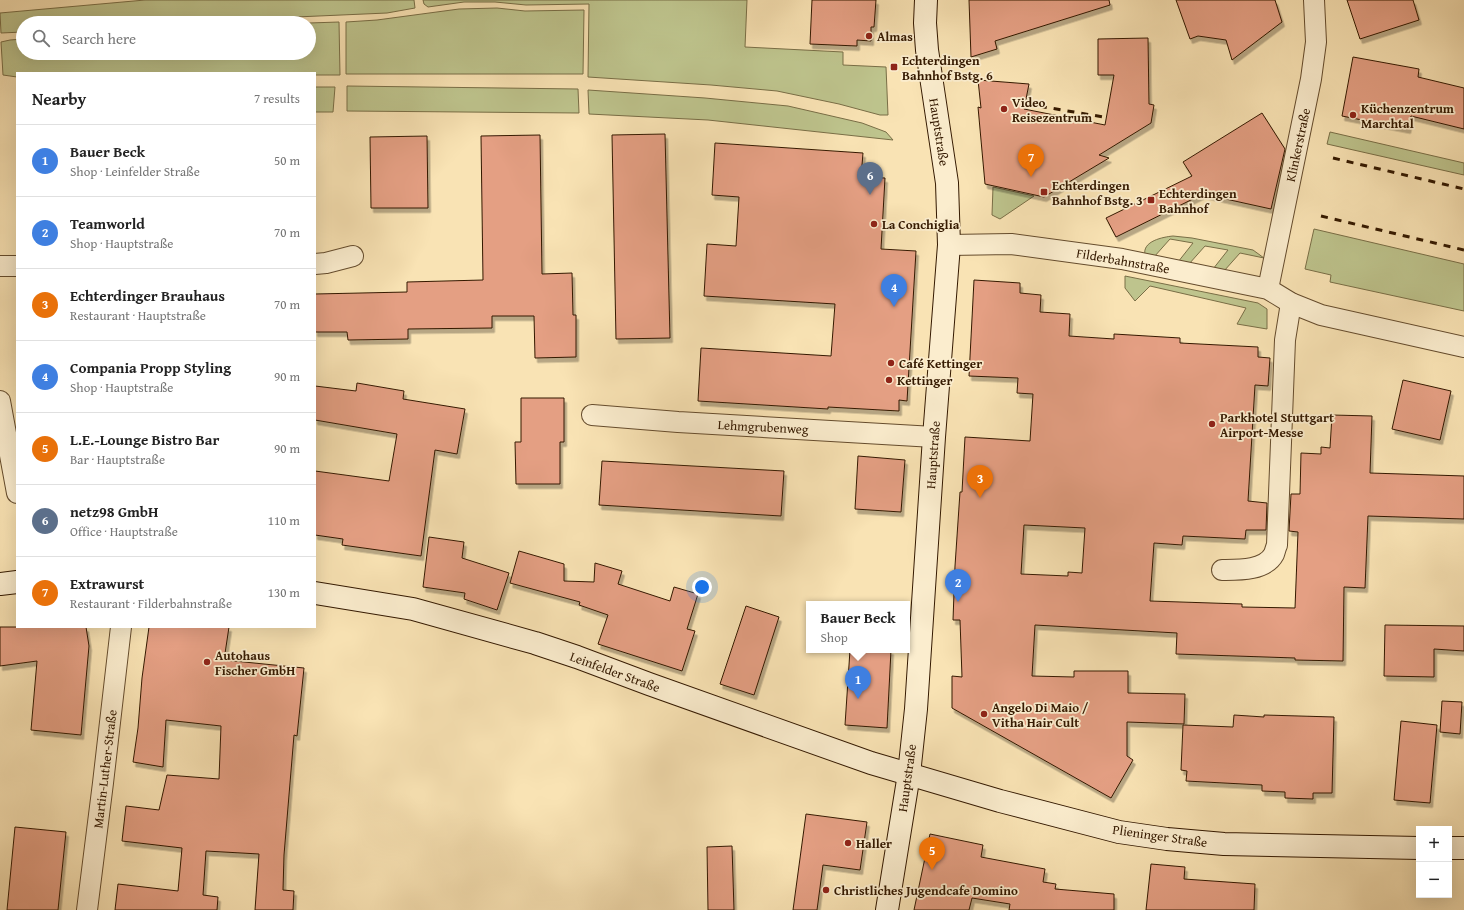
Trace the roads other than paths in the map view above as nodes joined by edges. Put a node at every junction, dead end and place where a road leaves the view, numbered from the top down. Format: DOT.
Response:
graph roads {
  1 [pos="926,0"];
  2 [pos="1314,0"];
  3 [pos="949,245"];
  4 [pos="353,256"];
  5 [pos="316,264"];
  6 [pos="0,266"];
  7 [pos="16,266"];
  8 [pos="1268,289"];
  9 [pos="1291,303"];
  10 [pos="1464,347"];
  11 [pos="0,401"];
  12 [pos="592,415"];
  13 [pos="934,437"];
  14 [pos="13,448"];
  15 [pos="16,482"];
  16 [pos="1222,570"];
  17 [pos="16,582"];
  18 [pos="0,584"];
  19 [pos="316,593"];
  20 [pos="121,628"];
  21 [pos="909,774"];
  22 [pos="1416,848"];
  23 [pos="1452,848"];
  24 [pos="1464,848"];
  25 [pos="87,910"];
  26 [pos="887,910"];
  1 -- 3 [label="main road, Hauptstraße"];
  2 -- 8 [label="street, Klinkerstraße"];
  3 -- 8 [label="street, Filderbahnstraße"];
  3 -- 13 [label="main road, Hauptstraße"];
  4 -- 5 [label="street"];
  6 -- 7 [label="street"];
  8 -- 9 [label="street, Filderbahnstraße"];
  9 -- 10 [label="street, Filderbahnstraße"];
  9 -- 16 [label="street"];
  11 -- 14 [label="street"];
  12 -- 13 [label="street, Lehmgrubenweg"];
  13 -- 21 [label="main road, Hauptstraße"];
  14 -- 15 [label="street"];
  17 -- 18 [label="main road"];
  19 -- 21 [label="main road, Leinfelder Straße"];
  20 -- 25 [label="street, Martin-Luther-Straße"];
  21 -- 22 [label="main road, Plieninger Straße"];
  21 -- 26 [label="main road, Hauptstraße"];
  23 -- 24 [label="main road"];
}
